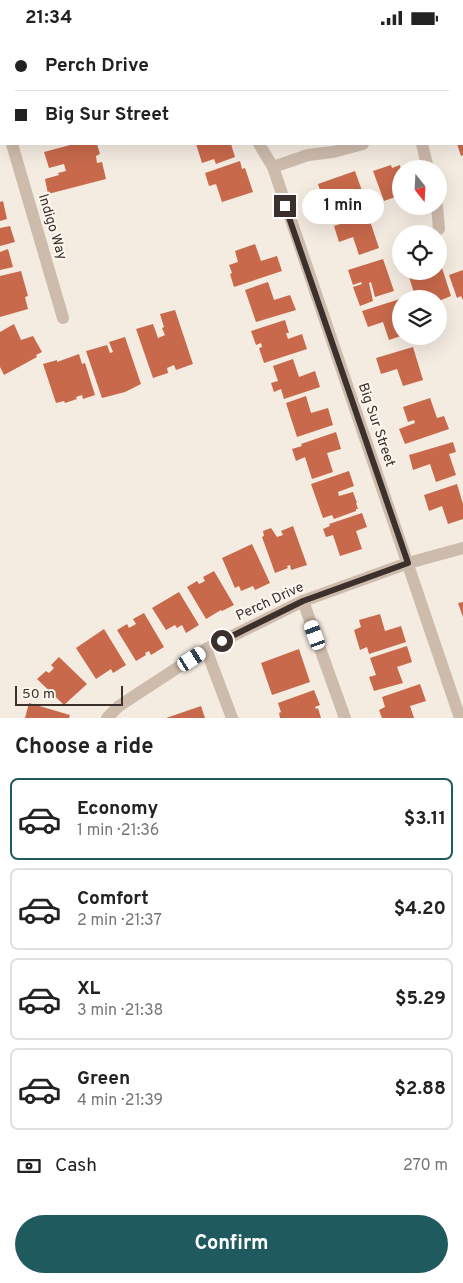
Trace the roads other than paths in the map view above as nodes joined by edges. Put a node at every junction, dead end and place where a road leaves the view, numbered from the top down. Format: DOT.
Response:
graph roads {
  1 [pos="12,145"];
  2 [pos="260,145"];
  3 [pos="358,145"];
  4 [pos="422,145"];
  5 [pos="426,160"];
  6 [pos="273,167"];
  7 [pos="64,318"];
  8 [pos="463,548"];
  9 [pos="408,563"];
  10 [pos="303,601"];
  11 [pos="206,649"];
  12 [pos="107,718"];
  13 [pos="232,718"];
  14 [pos="345,718"];
  15 [pos="460,718"];
  1 -- 7 [label="street, Indigo Way"];
  2 -- 6 [label="street, Big Sur Street"];
  3 -- 6 [label="street"];
  4 -- 5 [label="street"];
  6 -- 9 [label="street, Big Sur Street"];
  8 -- 9 [label="street, Perch Drive"];
  9 -- 10 [label="street, Perch Drive"];
  9 -- 15 [label="street, Big Sur Street"];
  10 -- 11 [label="street, Perch Drive"];
  10 -- 14 [label="street"];
  11 -- 12 [label="street, Perch Drive"];
  11 -- 13 [label="street"];
}
